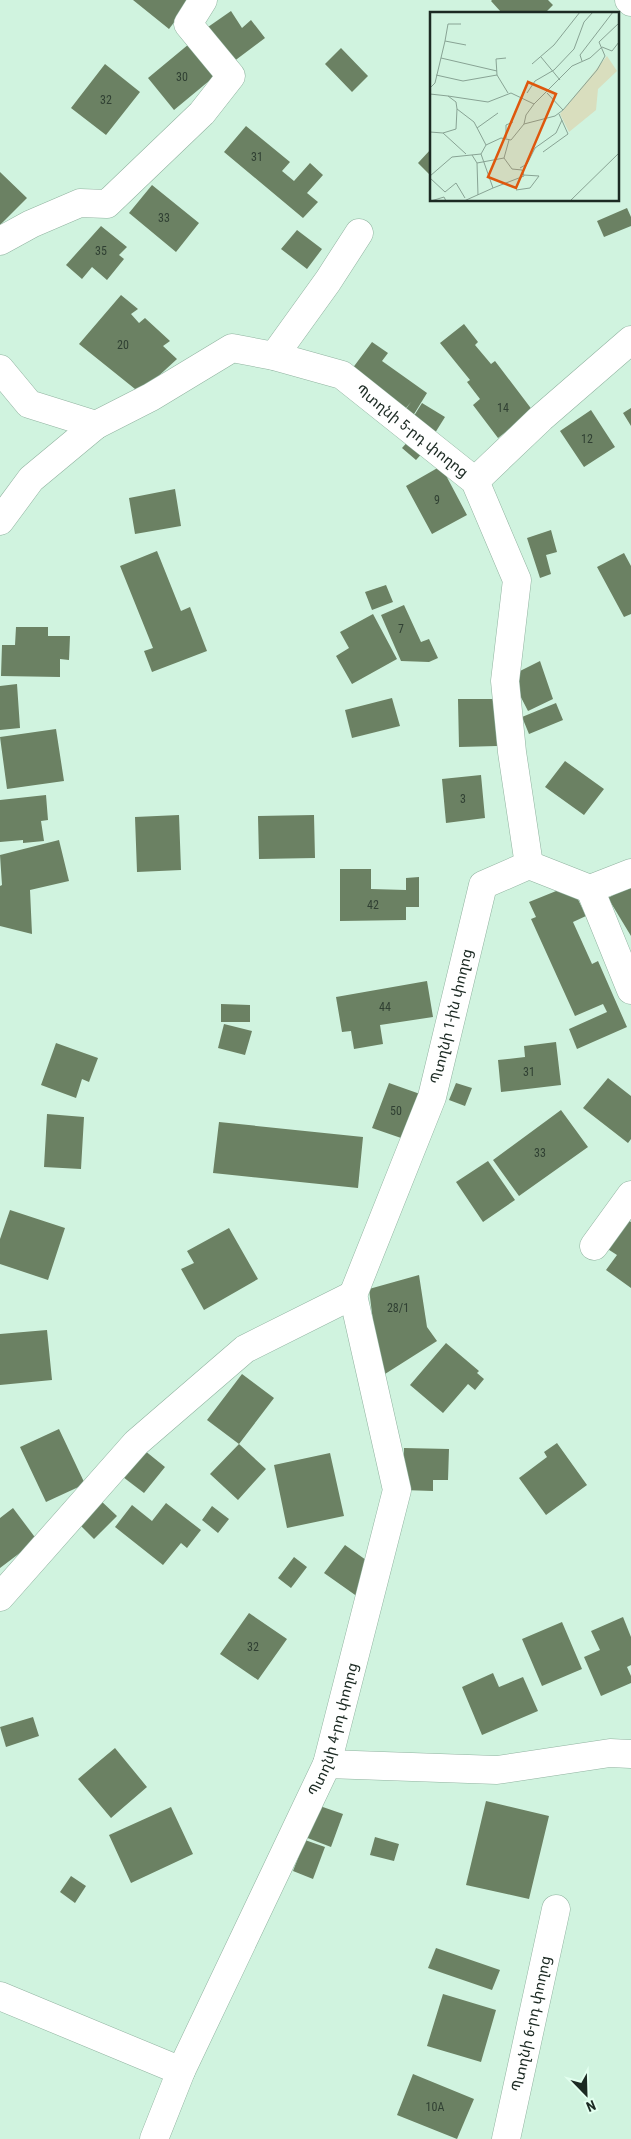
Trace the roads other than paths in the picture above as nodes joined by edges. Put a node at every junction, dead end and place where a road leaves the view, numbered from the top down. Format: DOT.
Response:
graph roads {
  1 [pos="203,0"];
  2 [pos="359,233"];
  3 [pos="0,241"];
  4 [pos="631,340"];
  5 [pos="274,356"];
  6 [pos="0,369"];
  7 [pos="96,426"];
  8 [pos="475,481"];
  9 [pos="0,521"];
  10 [pos="529,865"];
  11 [pos="631,873"];
  12 [pos="590,889"];
  13 [pos="631,990"];
  14 [pos="631,1195"];
  15 [pos="594,1246"];
  16 [pos="353,1295"];
  17 [pos="0,1597"];
  18 [pos="631,1754"];
  19 [pos="327,1764"];
  20 [pos="556,1910"];
  21 [pos="0,1996"];
  22 [pos="181,2071"];
  23 [pos="154,2139"];
  24 [pos="506,2139"];
  1 -- 3 [label="street"];
  2 -- 5 [label="street"];
  4 -- 8 [label="street"];
  5 -- 7 [label="street, Պտղնի 5-րդ փողոց"];
  5 -- 8 [label="street, Պտղնի 5-րդ փողոց"];
  6 -- 7 [label="street"];
  7 -- 9 [label="street, Պտղնի 5-րդ փողոց"];
  8 -- 10 [label="street, Պտղնի 5-րդ փողոց"];
  10 -- 12 [label="street"];
  10 -- 16 [label="street, Պտղնի 1-ին փողոց"];
  11 -- 12 [label="street"];
  12 -- 13 [label="street"];
  14 -- 15 [label="street"];
  16 -- 17 [label="street"];
  16 -- 19 [label="street, Պտղնի 4-րդ փողոց"];
  18 -- 19 [label="street"];
  19 -- 22 [label="street, Պտղնի 4-րդ փողոց"];
  20 -- 24 [label="street, Պտղնի 6-րդ փողոց"];
  21 -- 22 [label="street"];
  22 -- 23 [label="street, Պտղնի 4-րդ փողոց"];
}
